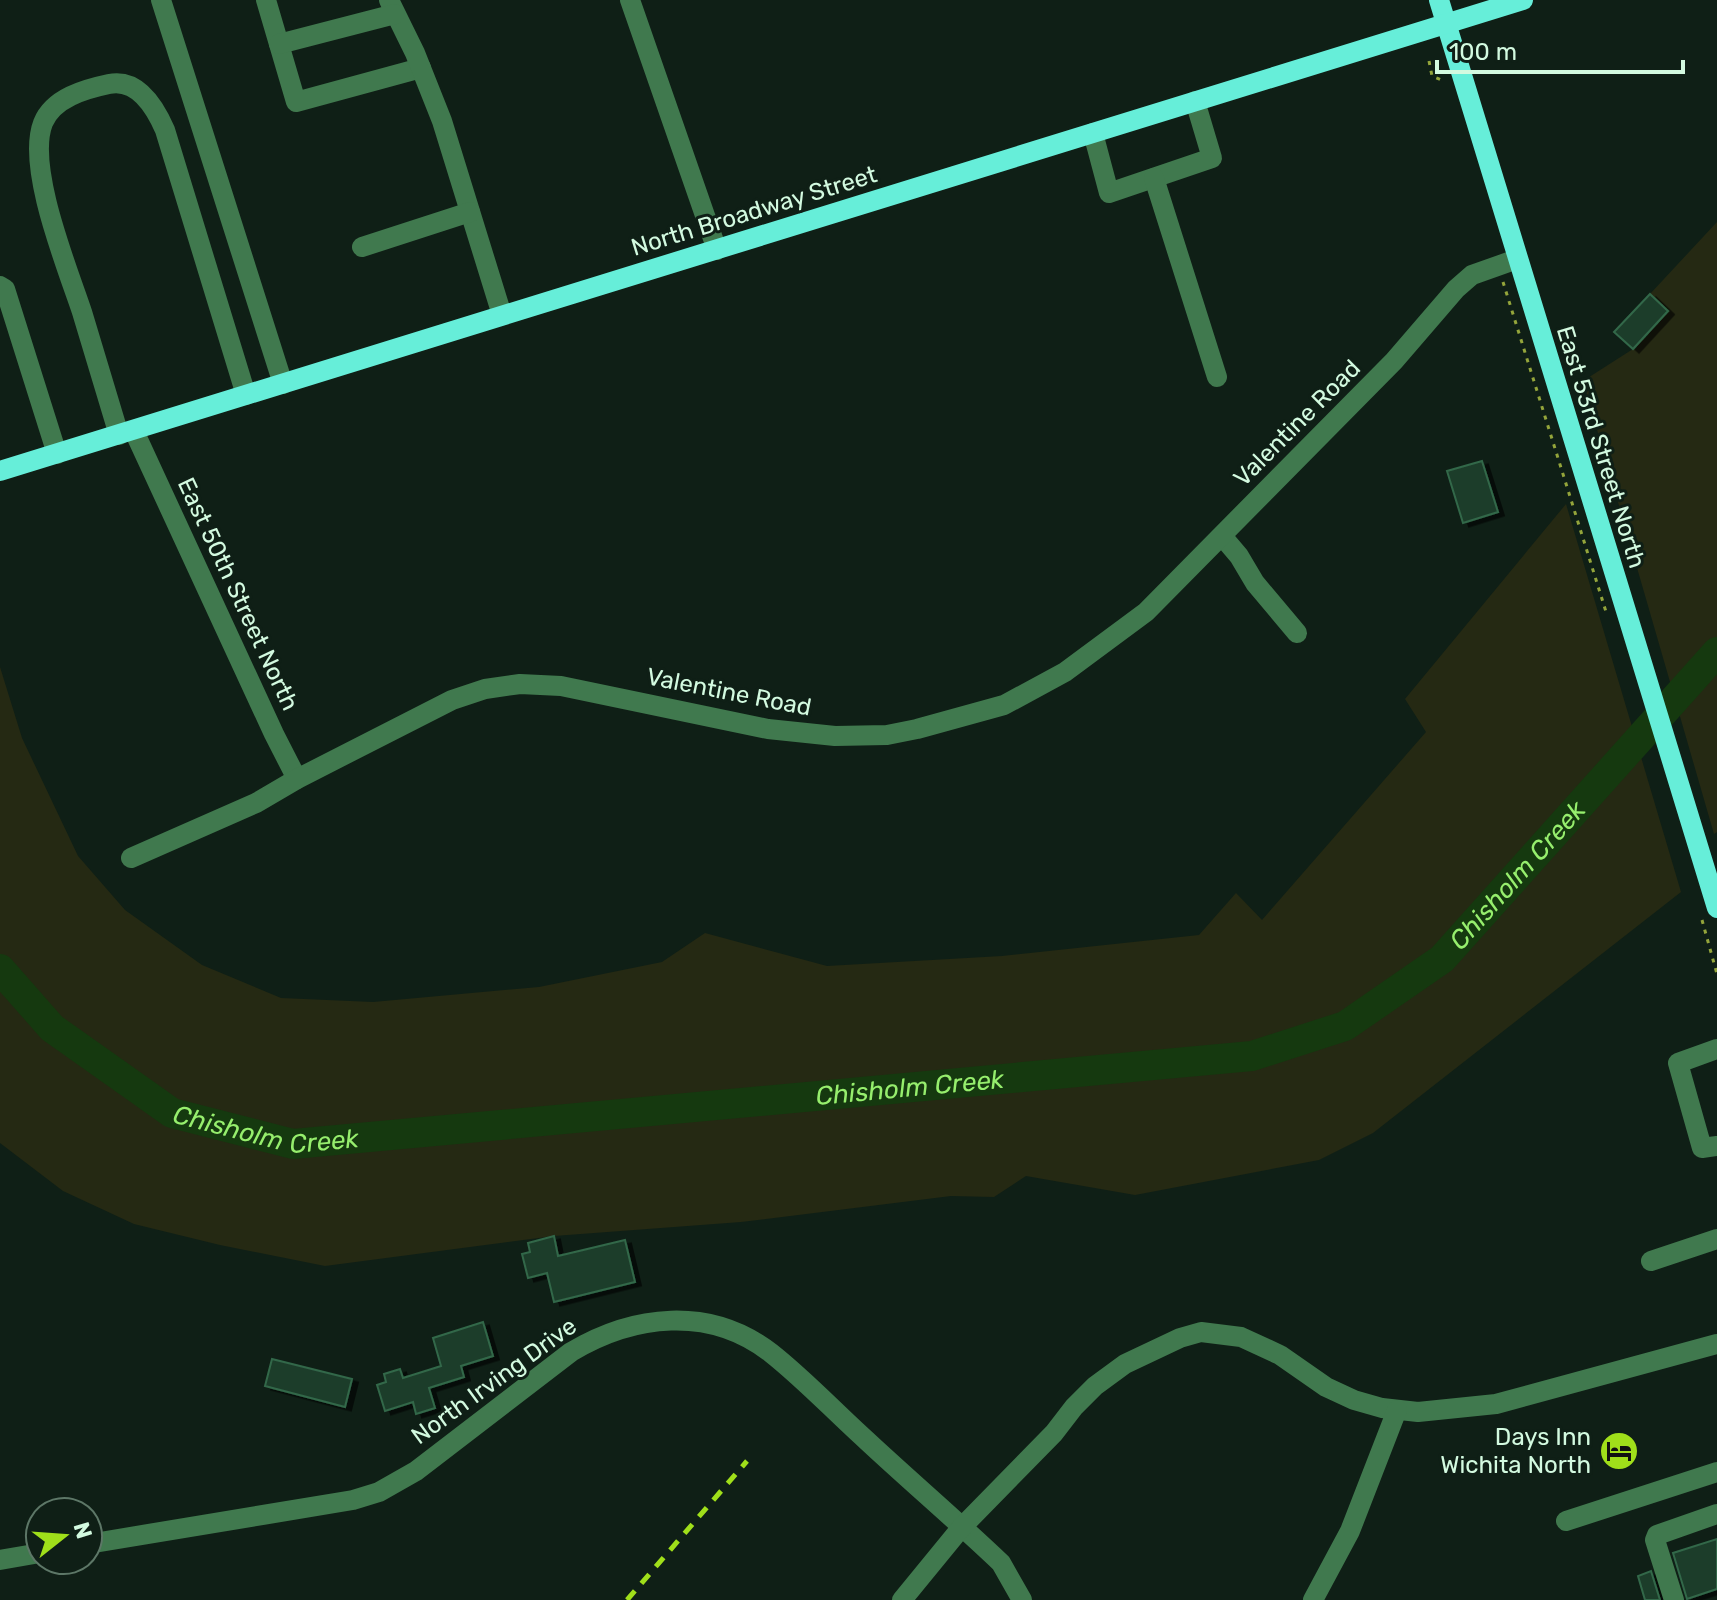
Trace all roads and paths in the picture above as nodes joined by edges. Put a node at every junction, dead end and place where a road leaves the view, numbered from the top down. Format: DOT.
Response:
graph roads {
  1 [pos="161,0"];
  2 [pos="266,0"];
  3 [pos="630,0"];
  4 [pos="1439,0"];
  5 [pos="1523,0"];
  6 [pos="392,7"];
  7 [pos="1446,24"];
  8 [pos="279,44"];
  9 [pos="1429,61"];
  10 [pos="421,68"];
  11 [pos="1448,82"];
  12 [pos="1195,101"];
  13 [pos="1093,133"];
  14 [pos="1154,178"];
  15 [pos="470,212"];
  16 [pos="362,247"];
  17 [pos="717,250"];
  18 [pos="1508,262"];
  19 [pos="0,286"];
  20 [pos="502,315"];
  21 [pos="1217,377"];
  22 [pos="283,384"];
  23 [pos="246,395"];
  24 [pos="126,433"];
  25 [pos="57,454"];
  26 [pos="0,471"];
  27 [pos="1222,536"];
  28 [pos="1607,617"];
  29 [pos="1297,633"];
  30 [pos="297,779"];
  31 [pos="131,858"];
  32 [pos="1717,908"];
  33 [pos="1717,1049"];
  34 [pos="1717,1146"];
  35 [pos="1717,1239"];
  36 [pos="1651,1261"];
  37 [pos="1716,1347"];
  38 [pos="1397,1410"];
  39 [pos="1717,1472"];
  40 [pos="1717,1514"];
  41 [pos="1566,1521"];
  42 [pos="961,1528"];
  43 [pos="104,1541"];
  44 [pos="24,1556"];
  45 [pos="0,1560"];
  46 [pos="902,1600"];
  47 [pos="1022,1600"];
  48 [pos="1313,1600"];
  49 [pos="1674,1600"];
  1 -- 22 [label="street"];
  2 -- 8 [label="street"];
  3 -- 17 [label="street"];
  4 -- 7 [label="main road, East 53rd Street North"];
  5 -- 7 [label="main road, North Broadway Street"];
  6 -- 8 [label="street"];
  6 -- 10 [label="street"];
  7 -- 12 [label="main road, North Broadway Street"];
  7 -- 18 [label="main road, East 53rd Street North"];
  8 -- 10 [label="street"];
  9 -- 11 [label="path"];
  10 -- 15 [label="street"];
  12 -- 13 [label="main road, North Broadway Street"];
  12 -- 14 [label="street"];
  13 -- 14 [label="street"];
  13 -- 17 [label="main road, North Broadway Street"];
  14 -- 21 [label="street"];
  15 -- 16 [label="street"];
  15 -- 20 [label="street"];
  17 -- 20 [label="main road, North Broadway Street"];
  18 -- 27 [label="street, Valentine Road"];
  18 -- 28 [label="path"];
  18 -- 32 [label="main road, East 53rd Street North"];
  19 -- 25 [label="street"];
  20 -- 22 [label="main road, North Broadway Street"];
  22 -- 23 [label="main road, North Broadway Street"];
  23 -- 24 [label="main road, North Broadway Street"];
  23 -- 24 [label="street, East 50th Street North"];
  24 -- 25 [label="main road, North Broadway Street"];
  24 -- 30 [label="street, East 50th Street North"];
  25 -- 26 [label="main road, North Broadway Street"];
  27 -- 29 [label="street"];
  27 -- 30 [label="street, Valentine Road"];
  30 -- 31 [label="street, Valentine Road"];
  33 -- 34 [label="street"];
  35 -- 36 [label="street"];
  37 -- 38 [label="street"];
  38 -- 42 [label="street"];
  38 -- 48 [label="street"];
  39 -- 41 [label="street"];
  40 -- 49 [label="street"];
  42 -- 43 [label="street, North Irving Drive"];
  42 -- 46 [label="street"];
  42 -- 47 [label="street, North Irving Drive"];
  44 -- 45 [label="street"];
}
